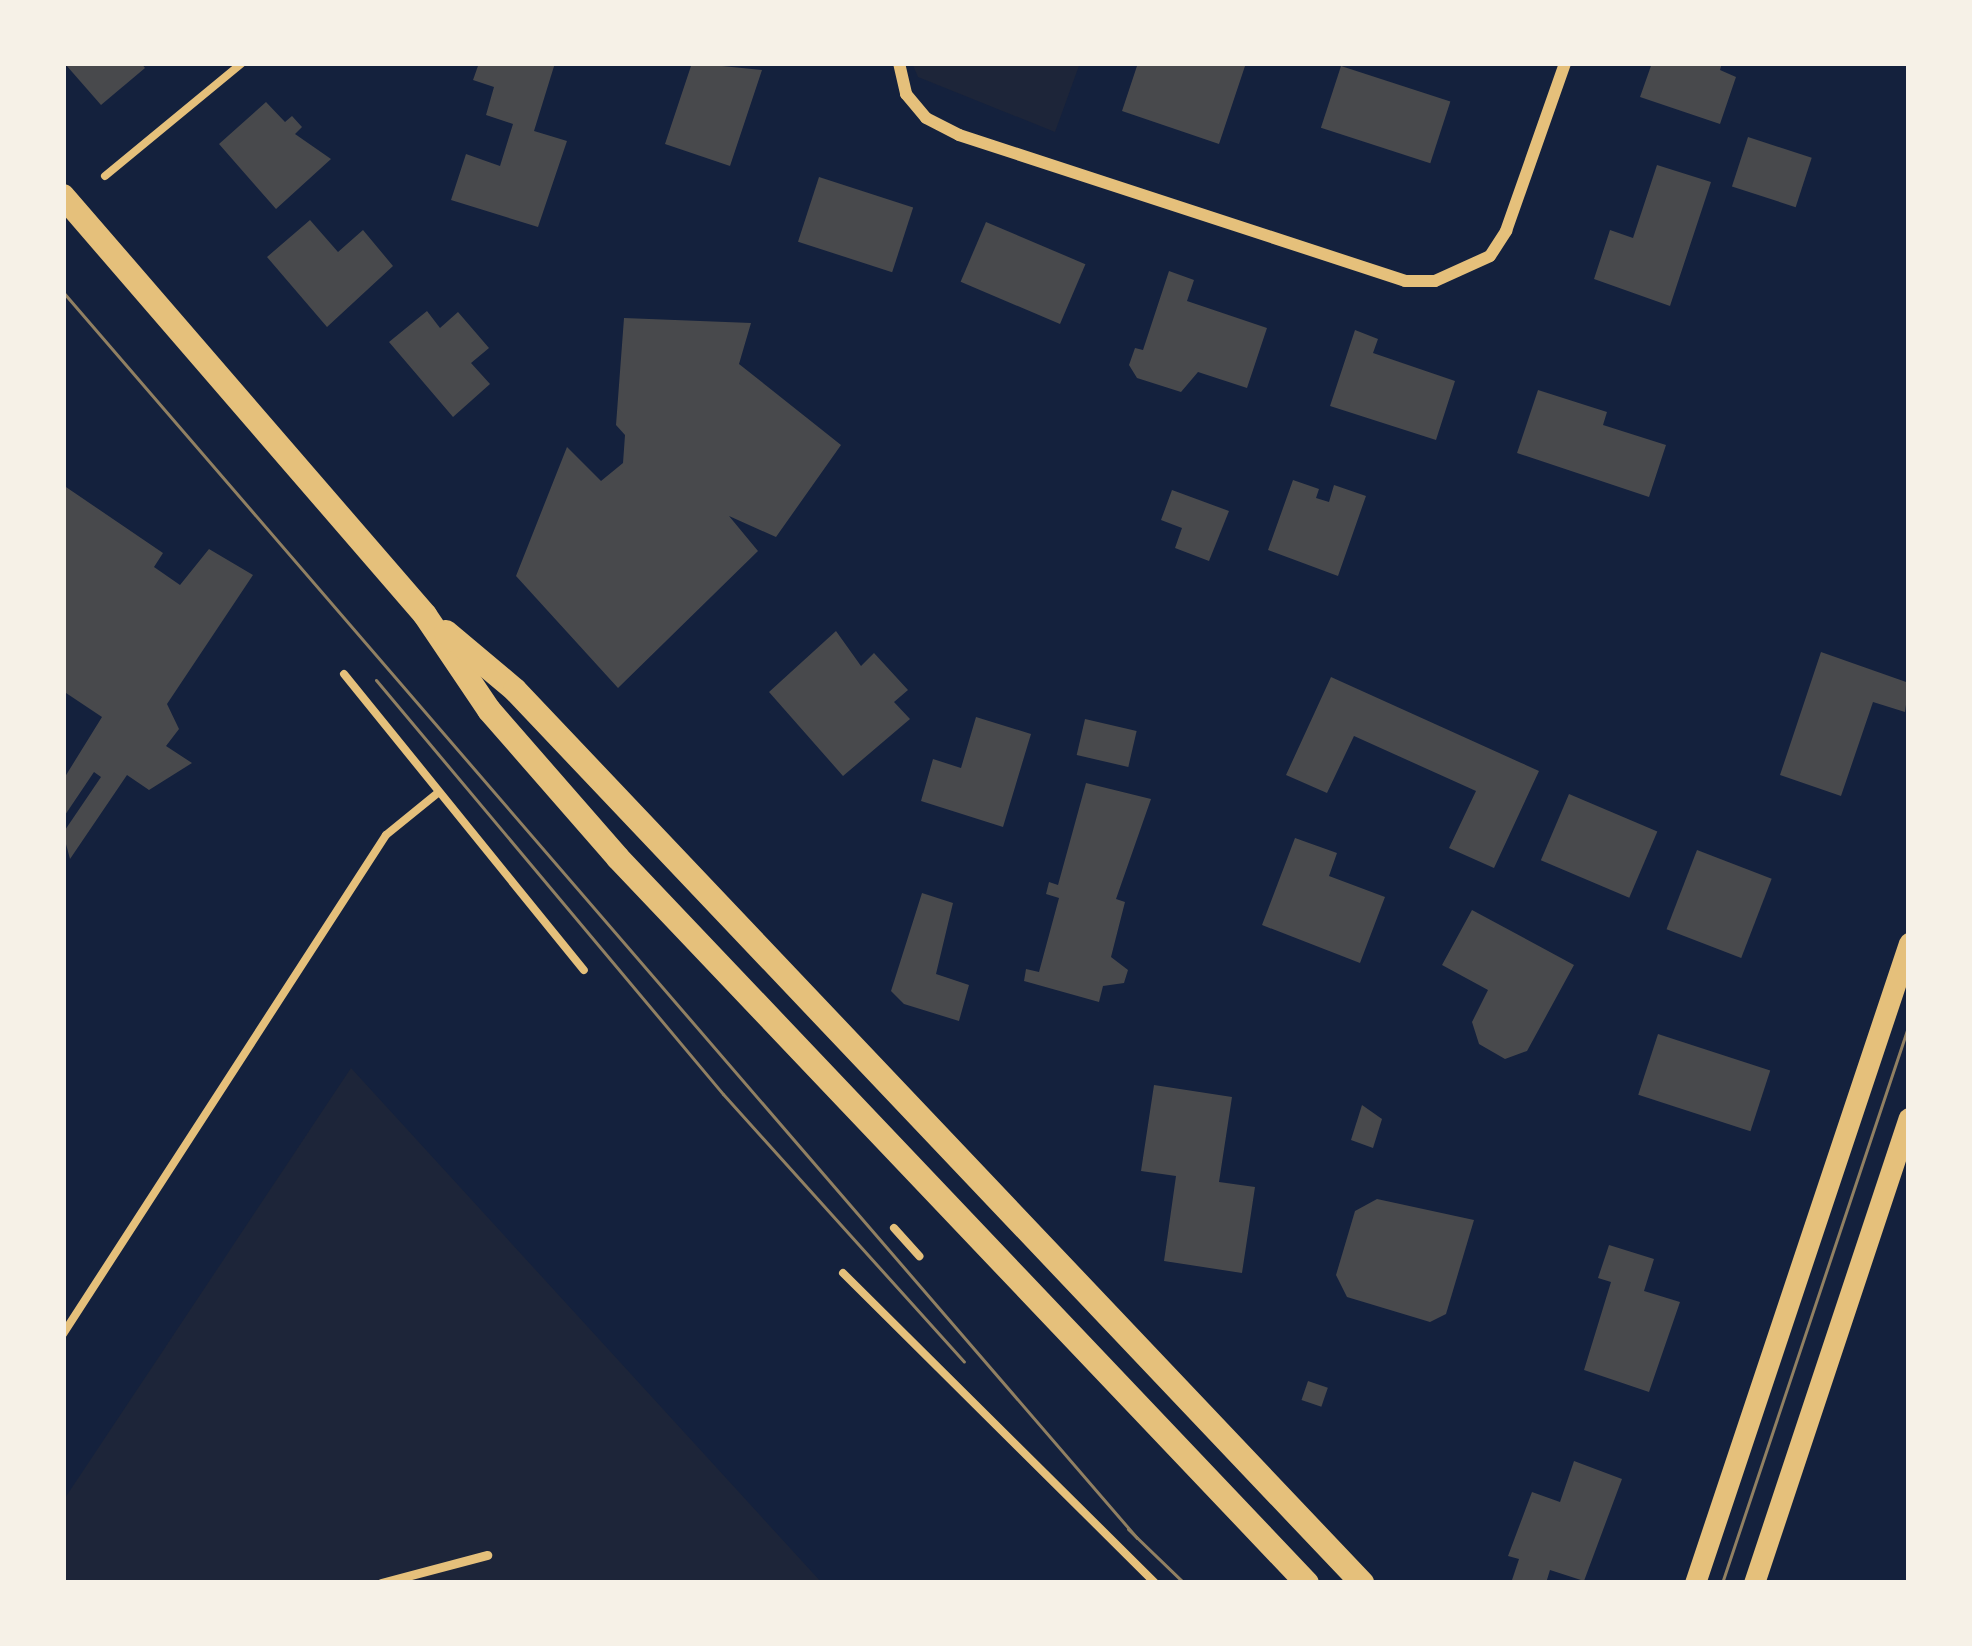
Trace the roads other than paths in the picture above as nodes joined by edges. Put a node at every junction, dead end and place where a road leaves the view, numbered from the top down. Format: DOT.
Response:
graph roads {
  1 [pos="899,63"];
  2 [pos="1564,63"];
  3 [pos="63,196"];
  4 [pos="425,615"];
  5 [pos="1909,943"];
  6 [pos="1909,1118"];
  7 [pos="487,1555"];
  8 [pos="381,1583"];
  9 [pos="1307,1583"];
  10 [pos="1362,1583"];
  11 [pos="1695,1583"];
  12 [pos="1754,1583"];
  1 -- 2 [label="street"];
  3 -- 4 [label="main road"];
  4 -- 9 [label="main road"];
  4 -- 10 [label="main road"];
  5 -- 11 [label="street"];
  6 -- 12 [label="street"];
  7 -- 8 [label="lane"];
}
